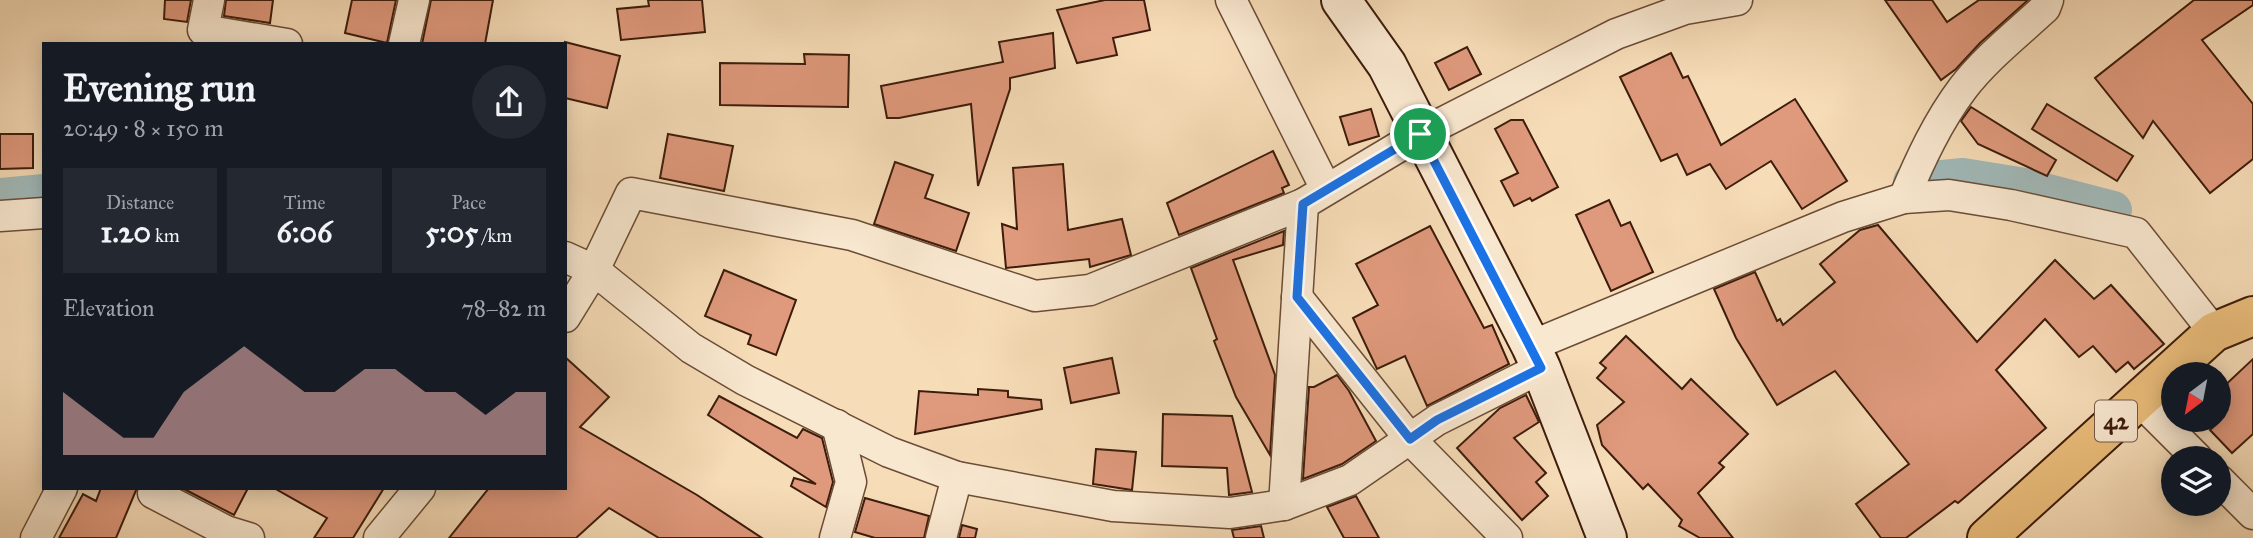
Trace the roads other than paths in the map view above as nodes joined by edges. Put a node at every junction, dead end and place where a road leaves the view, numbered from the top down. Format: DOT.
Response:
graph roads {
  1 [pos="209,0"];
  2 [pos="414,0"];
  3 [pos="1231,0"];
  4 [pos="1341,0"];
  5 [pos="1737,0"];
  6 [pos="2048,0"];
  7 [pos="275,42"];
  8 [pos="404,42"];
  9 [pos="1420,134"];
  10 [pos="1314,197"];
  11 [pos="1904,198"];
  12 [pos="42,213"];
  13 [pos="0,216"];
  14 [pos="567,258"];
  15 [pos="594,270"];
  16 [pos="1297,297"];
  17 [pos="567,314"];
  18 [pos="2253,316"];
  19 [pos="2214,332"];
  20 [pos="1536,357"];
  21 [pos="2139,400"];
  22 [pos="837,425"];
  23 [pos="1410,439"];
  24 [pos="2185,446"];
  25 [pos="957,477"];
  26 [pos="61,490"];
  27 [pos="418,490"];
  28 [pos="2231,492"];
  29 [pos="153,493"];
  30 [pos="1284,505"];
  31 [pos="2253,514"];
  32 [pos="36,538"];
  33 [pos="249,538"];
  34 [pos="379,538"];
  35 [pos="835,538"];
  36 [pos="942,538"];
  37 [pos="1507,538"];
  38 [pos="1607,538"];
  39 [pos="1987,538"];
  1 -- 7 [label="street"];
  2 -- 8 [label="street"];
  3 -- 10 [label="street"];
  4 -- 9 [label="street"];
  5 -- 9 [label="street"];
  6 -- 11 [label="street"];
  9 -- 10 [label="street"];
  9 -- 20 [label="street"];
  10 -- 15 [label="street"];
  10 -- 16 [label="street"];
  11 -- 19 [label="street"];
  11 -- 20 [label="street"];
  12 -- 13 [label="street"];
  14 -- 15 [label="street"];
  15 -- 17 [label="street"];
  15 -- 22 [label="street"];
  16 -- 23 [label="street"];
  16 -- 30 [label="street"];
  18 -- 19 [label="main road, 42"];
  19 -- 21 [label="main road, 42"];
  20 -- 23 [label="street"];
  20 -- 38 [label="street"];
  21 -- 24 [label="street"];
  21 -- 39 [label="main road, 42"];
  22 -- 25 [label="street"];
  22 -- 35 [label="street"];
  23 -- 30 [label="street"];
  23 -- 37 [label="street"];
  25 -- 30 [label="street"];
  25 -- 36 [label="street"];
  26 -- 32 [label="street"];
  27 -- 34 [label="street"];
  28 -- 31 [label="street"];
  29 -- 33 [label="street"];
}
